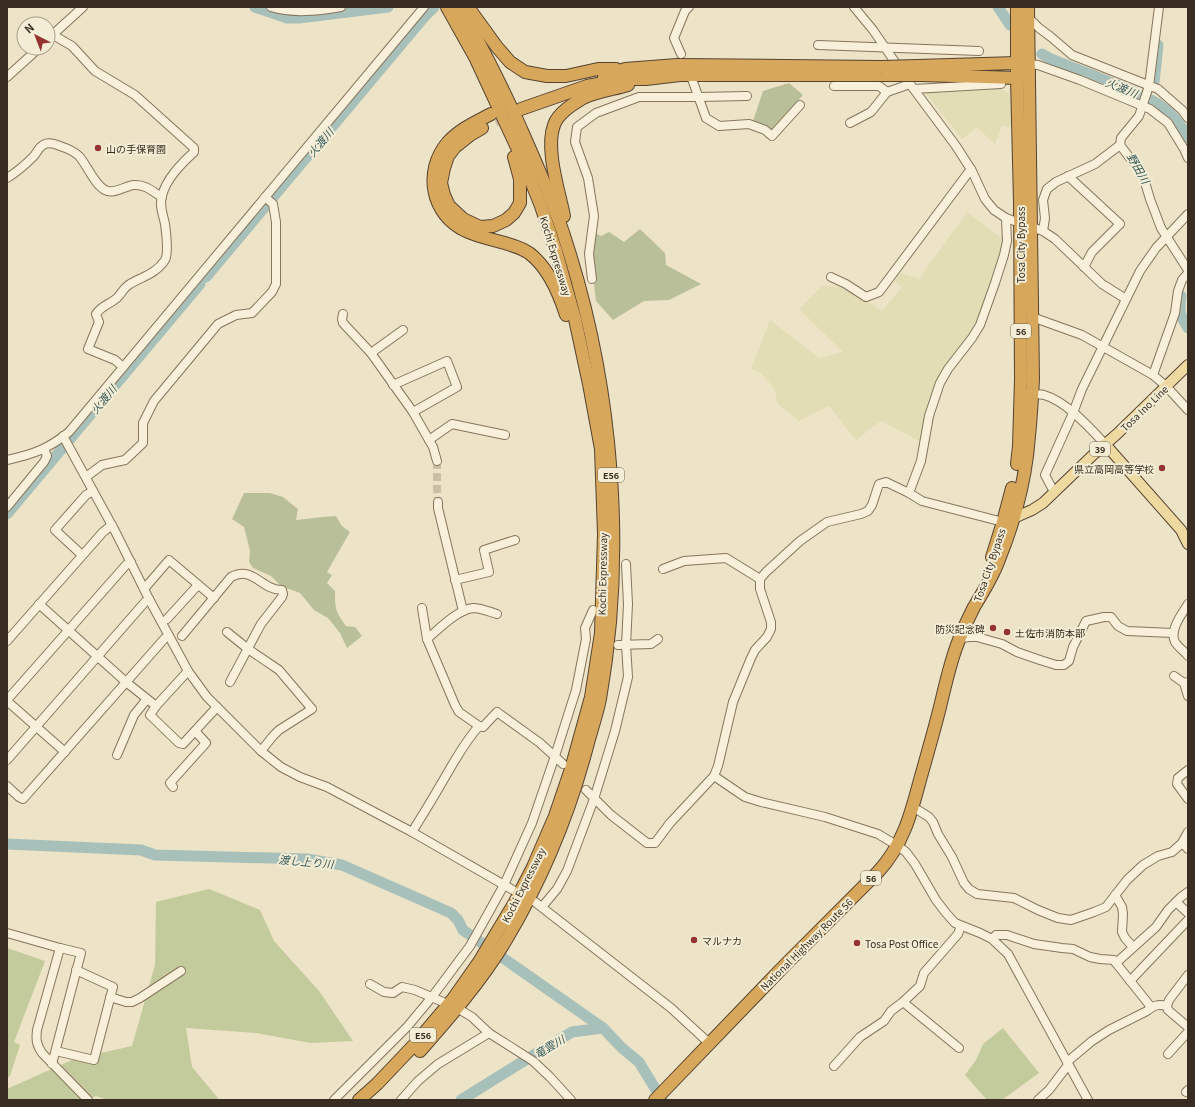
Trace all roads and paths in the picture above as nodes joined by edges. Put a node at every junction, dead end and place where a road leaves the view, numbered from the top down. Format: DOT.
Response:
graph roads {
  1 [pos="83,7"];
  2 [pos="271,7"];
  3 [pos="341,7"];
  4 [pos="424,7"];
  5 [pos="447,7"];
  6 [pos="689,7"];
  7 [pos="854,7"];
  8 [pos="1159,7"];
  9 [pos="464,13"];
  10 [pos="1023,13"];
  11 [pos="56,32"];
  12 [pos="56,39"];
  13 [pos="818,45"];
  14 [pos="885,47"];
  15 [pos="979,51"];
  16 [pos="681,54"];
  17 [pos="30,56"];
  18 [pos="1026,63"];
  19 [pos="625,69"];
  20 [pos="919,70"];
  21 [pos="884,71"];
  22 [pos="7,77"];
  23 [pos="1017,78"];
  24 [pos="646,79"];
  25 [pos="692,79"];
  26 [pos="1001,84"];
  27 [pos="834,86"];
  28 [pos="912,86"];
  29 [pos="1149,87"];
  30 [pos="887,92"];
  31 [pos="747,96"];
  32 [pos="698,97"];
  33 [pos="497,102"];
  34 [pos="1143,104"];
  35 [pos="800,105"];
  36 [pos="1188,118"];
  37 [pos="850,123"];
  38 [pos="1120,145"];
  39 [pos="1188,158"];
  40 [pos="971,170"];
  41 [pos="1068,176"];
  42 [pos="7,178"];
  43 [pos="162,196"];
  44 [pos="265,197"];
  45 [pos="1188,214"];
  46 [pos="1006,218"];
  47 [pos="1026,224"];
  48 [pos="1043,231"];
  49 [pos="1166,236"];
  50 [pos="568,248"];
  51 [pos="1084,267"];
  52 [pos="1188,274"];
  53 [pos="831,278"];
  54 [pos="592,279"];
  55 [pos="1126,299"];
  56 [pos="343,314"];
  57 [pos="1032,317"];
  58 [pos="403,330"];
  59 [pos="1103,347"];
  60 [pos="371,353"];
  61 [pos="1188,365"];
  62 [pos="123,367"];
  63 [pos="1153,375"];
  64 [pos="393,385"];
  65 [pos="1166,386"];
  66 [pos="1026,394"];
  67 [pos="1188,410"];
  68 [pos="413,412"];
  69 [pos="1073,413"];
  70 [pos="505,435"];
  71 [pos="429,440"];
  72 [pos="66,441"];
  73 [pos="1105,444"];
  74 [pos="44,449"];
  75 [pos="601,449"];
  76 [pos="7,460"];
  77 [pos="437,461"];
  78 [pos="86,477"];
  79 [pos="94,491"];
  80 [pos="1054,492"];
  81 [pos="909,493"];
  82 [pos="438,502"];
  83 [pos="7,507"];
  84 [pos="1008,520"];
  85 [pos="112,526"];
  86 [pos="515,540"];
  87 [pos="1188,544"];
  88 [pos="82,555"];
  89 [pos="131,562"];
  90 [pos="626,564"];
  91 [pos="663,569"];
  92 [pos="760,579"];
  93 [pos="455,580"];
  94 [pos="198,584"];
  95 [pos="144,589"];
  96 [pos="214,598"];
  97 [pos="149,599"];
  98 [pos="39,604"];
  99 [pos="1188,604"];
  100 [pos="422,608"];
  101 [pos="974,608"];
  102 [pos="593,610"];
  103 [pos="463,611"];
  104 [pos="497,614"];
  105 [pos="168,619"];
  106 [pos="68,631"];
  107 [pos="227,632"];
  108 [pos="1173,633"];
  109 [pos="168,636"];
  110 [pos="182,636"];
  111 [pos="960,638"];
  112 [pos="427,639"];
  113 [pos="586,639"];
  114 [pos="658,639"];
  115 [pos="7,641"];
  116 [pos="594,642"];
  117 [pos="622,645"];
  118 [pos="248,649"];
  119 [pos="98,656"];
  120 [pos="1188,656"];
  121 [pos="188,671"];
  122 [pos="1174,676"];
  123 [pos="126,682"];
  124 [pos="230,682"];
  125 [pos="1186,683"];
  126 [pos="1188,696"];
  127 [pos="147,699"];
  128 [pos="7,701"];
  129 [pos="156,706"];
  130 [pos="217,707"];
  131 [pos="36,726"];
  132 [pos="479,726"];
  133 [pos="195,731"];
  134 [pos="261,751"];
  135 [pos="65,752"];
  136 [pos="117,755"];
  137 [pos="556,756"];
  138 [pos="7,760"];
  139 [pos="563,764"];
  140 [pos="1188,770"];
  141 [pos="714,776"];
  142 [pos="7,786"];
  143 [pos="173,787"];
  144 [pos="586,790"];
  145 [pos="594,799"];
  146 [pos="1188,799"];
  147 [pos="913,807"];
  148 [pos="412,832"];
  149 [pos="1188,832"];
  150 [pos="898,846"];
  151 [pos="1185,846"];
  152 [pos="504,885"];
  153 [pos="513,890"];
  154 [pos="1188,892"];
  155 [pos="1115,896"];
  156 [pos="1176,902"];
  157 [pos="1188,913"];
  158 [pos="1188,920"];
  159 [pos="961,926"];
  160 [pos="7,933"];
  161 [pos="501,938"];
  162 [pos="992,939"];
  163 [pos="1133,947"];
  164 [pos="60,948"];
  165 [pos="1116,963"];
  166 [pos="483,965"];
  167 [pos="76,970"];
  168 [pos="181,971"];
  169 [pos="1188,975"];
  170 [pos="1130,981"];
  171 [pos="370,984"];
  172 [pos="110,997"];
  173 [pos="432,997"];
  174 [pos="443,1002"];
  175 [pos="903,1002"];
  176 [pos="1167,1006"];
  177 [pos="1151,1007"];
  178 [pos="462,1011"];
  179 [pos="1188,1027"];
  180 [pos="1188,1032"];
  181 [pos="489,1033"];
  182 [pos="709,1043"];
  183 [pos="959,1048"];
  184 [pos="56,1051"];
  185 [pos="1168,1054"];
  186 [pos="52,1064"];
  187 [pos="1067,1064"];
  188 [pos="834,1066"];
  189 [pos="88,1100"];
  190 [pos="334,1100"];
  191 [pos="359,1100"];
  192 [pos="369,1100"];
  193 [pos="401,1100"];
  194 [pos="571,1100"];
  195 [pos="655,1100"];
  196 [pos="1038,1100"];
  197 [pos="1088,1100"];
  1 -- 11 [label="street"];
  2 -- 3 [label="street"];
  4 -- 44 [label="street"];
  5 -- 9 [label="highway, Kochi Expressway / E56"];
  6 -- 16 [label="street"];
  7 -- 14 [label="street"];
  8 -- 29 [label="street"];
  9 -- 19 [label="highway"];
  9 -- 33 [label="highway, Kochi Expressway / E56"];
  9 -- 50 [label="highway, Kochi Expressway / E56"];
  10 -- 18 [label="highway, Tosa City Bypass / 56"];
  10 -- 18 [label="highway, Tosa City Bypass / 56"];
  10 -- 29 [label="street"];
  12 -- 43 [label="street"];
  13 -- 14 [label="street"];
  14 -- 15 [label="street"];
  14 -- 28 [label="street"];
  17 -- 22 [label="street"];
  18 -- 20 [label="highway"];
  18 -- 23 [label="highway, Tosa City Bypass / 56"];
  18 -- 34 [label="street"];
  18 -- 47 [label="highway, Tosa City Bypass / 56"];
  19 -- 21 [label="highway"];
  19 -- 24 [label="highway"];
  20 -- 21 [label="highway, bridge"];
  20 -- 23 [label="highway"];
  21 -- 24 [label="highway"];
  23 -- 47 [label="highway, Tosa City Bypass / 56"];
  24 -- 50 [label="highway"];
  25 -- 32 [label="street"];
  26 -- 28 [label="street"];
  27 -- 30 [label="street"];
  28 -- 30 [label="street"];
  28 -- 40 [label="street"];
  29 -- 34 [label="street"];
  29 -- 36 [label="street"];
  30 -- 37 [label="street"];
  31 -- 32 [label="street"];
  32 -- 35 [label="street"];
  32 -- 54 [label="street"];
  33 -- 75 [label="highway, Kochi Expressway / E56"];
  33 -- 75 [label="highway"];
  34 -- 38 [label="street"];
  34 -- 39 [label="street"];
  38 -- 41 [label="street"];
  38 -- 49 [label="street"];
  40 -- 46 [label="street"];
  40 -- 53 [label="street"];
  41 -- 48 [label="street"];
  41 -- 51 [label="street"];
  42 -- 43 [label="street"];
  43 -- 62 [label="street"];
  44 -- 62 [label="street"];
  44 -- 78 [label="street"];
  45 -- 49 [label="street"];
  46 -- 47 [label="street"];
  46 -- 81 [label="street"];
  47 -- 48 [label="street"];
  47 -- 57 [label="highway, Tosa City Bypass / 56"];
  47 -- 66 [label="highway, Tosa City Bypass / 56"];
  48 -- 51 [label="street"];
  49 -- 52 [label="street"];
  49 -- 55 [label="street"];
  50 -- 161 [label="highway, Kochi Expressway / E56"];
  51 -- 55 [label="street"];
  52 -- 63 [label="street"];
  55 -- 59 [label="street"];
  56 -- 60 [label="street"];
  57 -- 59 [label="street"];
  57 -- 66 [label="highway, Tosa City Bypass / 56"];
  58 -- 60 [label="street"];
  59 -- 63 [label="street"];
  59 -- 69 [label="street"];
  60 -- 64 [label="street"];
  61 -- 65 [label="main road, Tosa Ino Line / 39"];
  62 -- 72 [label="street"];
  63 -- 65 [label="street"];
  64 -- 68 [label="street"];
  64 -- 68 [label="street"];
  65 -- 67 [label="street"];
  65 -- 73 [label="main road, Tosa Ino Line / 39"];
  66 -- 69 [label="street"];
  66 -- 84 [label="highway, Tosa City Bypass / 56"];
  68 -- 71 [label="street"];
  69 -- 73 [label="street"];
  69 -- 80 [label="street"];
  70 -- 71 [label="street"];
  71 -- 77 [label="street"];
  72 -- 74 [label="street"];
  72 -- 78 [label="street"];
  73 -- 80 [label="main road, Tosa Ino Line / 39"];
  73 -- 87 [label="main road"];
  74 -- 76 [label="street"];
  74 -- 83 [label="street"];
  75 -- 161 [label="highway, Kochi Expressway / E56"];
  78 -- 79 [label="street"];
  79 -- 85 [label="street"];
  79 -- 88 [label="street"];
  80 -- 84 [label="main road, Tosa Ino Line / 39"];
  81 -- 84 [label="street"];
  81 -- 92 [label="street"];
  82 -- 93 [label="street"];
  84 -- 101 [label="highway, Tosa City Bypass / 56"];
  85 -- 88 [label="street"];
  85 -- 89 [label="street"];
  86 -- 93 [label="street"];
  88 -- 98 [label="street"];
  89 -- 95 [label="street"];
  89 -- 106 [label="street"];
  90 -- 117 [label="street"];
  91 -- 92 [label="street"];
  92 -- 141 [label="street"];
  93 -- 103 [label="street"];
  94 -- 95 [label="street"];
  94 -- 96 [label="street"];
  94 -- 105 [label="street"];
  95 -- 97 [label="street"];
  96 -- 110 [label="street"];
  96 -- 118 [label="street"];
  97 -- 109 [label="street"];
  97 -- 119 [label="street"];
  98 -- 106 [label="street"];
  98 -- 115 [label="street"];
  99 -- 108 [label="street"];
  100 -- 112 [label="street"];
  101 -- 111 [label="highway, National Highway Route 56 / 56"];
  102 -- 113 [label="street"];
  103 -- 104 [label="street"];
  103 -- 112 [label="street"];
  106 -- 119 [label="street"];
  106 -- 128 [label="street"];
  107 -- 118 [label="street"];
  108 -- 111 [label="street"];
  108 -- 120 [label="street"];
  109 -- 121 [label="street"];
  109 -- 123 [label="street"];
  111 -- 147 [label="highway, National Highway Route 56 / 56"];
  112 -- 132 [label="street"];
  113 -- 116 [label="street"];
  113 -- 137 [label="street"];
  114 -- 117 [label="street"];
  117 -- 145 [label="street"];
  118 -- 124 [label="street"];
  118 -- 134 [label="street"];
  119 -- 123 [label="street"];
  119 -- 131 [label="street"];
  121 -- 129 [label="street"];
  121 -- 130 [label="street"];
  122 -- 125 [label="street"];
  123 -- 127 [label="street"];
  123 -- 135 [label="street"];
  125 -- 126 [label="street"];
  127 -- 129 [label="street"];
  127 -- 136 [label="street"];
  128 -- 131 [label="street"];
  129 -- 133 [label="street"];
  130 -- 133 [label="street"];
  130 -- 134 [label="street"];
  131 -- 135 [label="street"];
  131 -- 138 [label="street"];
  132 -- 137 [label="street"];
  132 -- 148 [label="street"];
  133 -- 143 [label="street"];
  134 -- 148 [label="street"];
  135 -- 142 [label="street"];
  137 -- 139 [label="street"];
  137 -- 152 [label="street"];
  140 -- 146 [label="street"];
  141 -- 145 [label="street"];
  141 -- 150 [label="street"];
  144 -- 145 [label="street"];
  145 -- 182 [label="street"];
  147 -- 150 [label="highway, National Highway Route 56 / 56"];
  147 -- 155 [label="street"];
  148 -- 152 [label="street"];
  149 -- 151 [label="street"];
  150 -- 159 [label="street"];
  150 -- 182 [label="highway, National Highway Route 56 / 56"];
  151 -- 155 [label="street"];
  152 -- 153 [label="street"];
  152 -- 173 [label="street"];
  154 -- 156 [label="street"];
  155 -- 163 [label="street"];
  156 -- 157 [label="street"];
  156 -- 163 [label="street"];
  158 -- 170 [label="street"];
  159 -- 162 [label="street"];
  159 -- 175 [label="street"];
  160 -- 164 [label="street"];
  161 -- 166 [label="highway, Kochi Expressway / E56"];
  162 -- 165 [label="street"];
  162 -- 187 [label="street"];
  163 -- 165 [label="street"];
  164 -- 167 [label="street"];
  164 -- 186 [label="street"];
  165 -- 170 [label="street"];
  166 -- 191 [label="highway, Kochi Expressway / E56"];
  166 -- 192 [label="highway, Kochi Expressway / E56"];
  167 -- 172 [label="street"];
  167 -- 184 [label="street"];
  168 -- 172 [label="street"];
  169 -- 176 [label="street"];
  170 -- 177 [label="street"];
  171 -- 173 [label="street"];
  172 -- 184 [label="street"];
  173 -- 174 [label="street"];
  173 -- 190 [label="street"];
  175 -- 183 [label="street"];
  175 -- 188 [label="street"];
  176 -- 177 [label="street"];
  176 -- 179 [label="street"];
  177 -- 187 [label="street"];
  178 -- 181 [label="street"];
  180 -- 185 [label="street"];
  181 -- 193 [label="street"];
  181 -- 194 [label="street"];
  182 -- 195 [label="highway, National Highway Route 56 / 56"];
  184 -- 186 [label="street"];
  186 -- 189 [label="street"];
  187 -- 196 [label="street"];
  187 -- 197 [label="street"];
}
